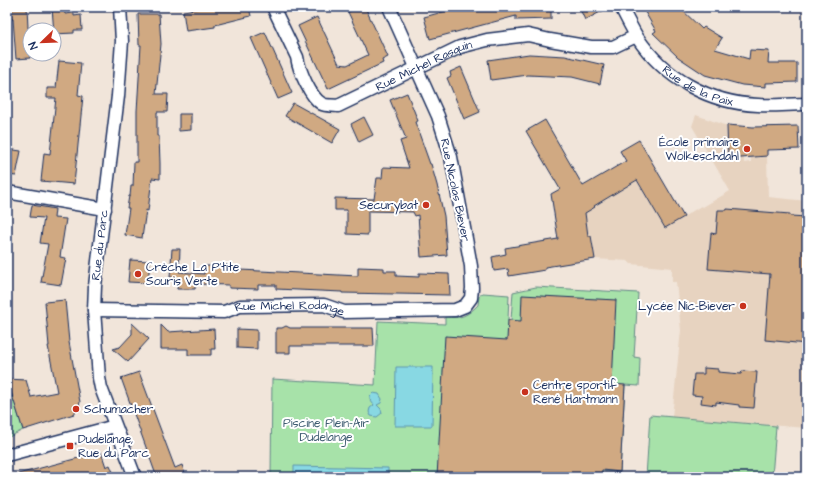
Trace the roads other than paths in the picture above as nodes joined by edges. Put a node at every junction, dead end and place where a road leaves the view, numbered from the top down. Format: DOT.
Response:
graph roads {
  1 [pos="120,7"];
  2 [pos="273,7"];
  3 [pos="389,7"];
  4 [pos="621,7"];
  5 [pos="636,36"];
  6 [pos="417,68"];
  7 [pos="807,104"];
  8 [pos="7,192"];
  9 [pos="105,209"];
  10 [pos="472,288"];
  11 [pos="94,310"];
  12 [pos="115,426"];
  13 [pos="7,455"];
  14 [pos="135,477"];
  1 -- 9 [label="street, Rue du Parc"];
  2 -- 6 [label="street, Rue Michel Rasquin"];
  3 -- 6 [label="street, Rue Nicolas Biever"];
  4 -- 5 [label="street, Rue de la Paix"];
  5 -- 6 [label="street, Rue Michel Rasquin"];
  5 -- 7 [label="street, Rue de la Paix"];
  6 -- 10 [label="street, Rue Nicolas Biever"];
  8 -- 9 [label="street"];
  9 -- 11 [label="street, Rue du Parc"];
  10 -- 11 [label="street, Rue Michel Rodange"];
  11 -- 12 [label="street, Rue du Parc"];
  12 -- 13 [label="street"];
  12 -- 14 [label="street, Rue du Parc"];
}
